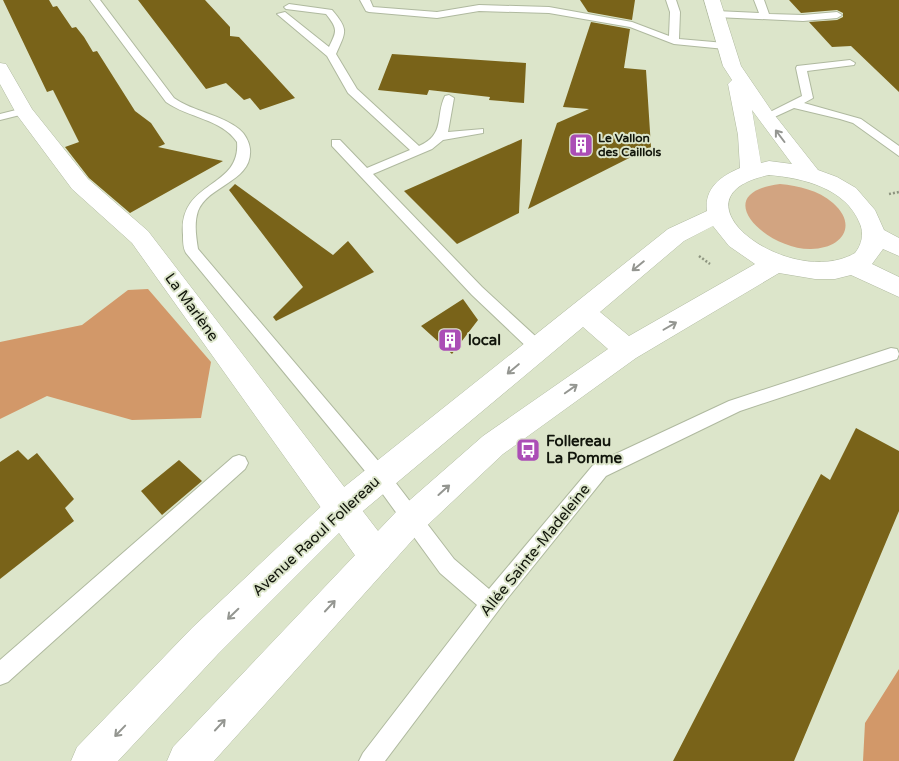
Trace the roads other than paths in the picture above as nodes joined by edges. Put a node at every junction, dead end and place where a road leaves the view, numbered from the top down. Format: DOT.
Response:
graph roads {
  1 [pos="95,0"];
  2 [pos="365,0"];
  3 [pos="566,0"];
  4 [pos="671,0"];
  5 [pos="759,0"];
  6 [pos="714,7"];
  7 [pos="574,14"];
  8 [pos="837,15"];
  9 [pos="765,16"];
  10 [pos="674,41"];
  11 [pos="726,46"];
  12 [pos="331,54"];
  13 [pos="850,63"];
  14 [pos="732,66"];
  15 [pos="0,68"];
  16 [pos="449,98"];
  17 [pos="793,104"];
  18 [pos="12,114"];
  19 [pos="766,117"];
  20 [pos="479,132"];
  21 [pos="441,137"];
  22 [pos="336,142"];
  23 [pos="418,151"];
  24 [pos="899,152"];
  25 [pos="751,170"];
  26 [pos="365,174"];
  27 [pos="810,174"];
  28 [pos="718,215"];
  29 [pos="875,235"];
  30 [pos="899,248"];
  31 [pos="776,263"];
  32 [pos="853,265"];
  33 [pos="899,288"];
  34 [pos="582,311"];
  35 [pos="538,348"];
  36 [pos="628,350"];
  37 [pos="891,354"];
  38 [pos="239,463"];
  39 [pos="380,476"];
  40 [pos="340,510"];
  41 [pos="411,520"];
  42 [pos="376,556"];
  43 [pos="491,604"];
  44 [pos="0,674"];
  45 [pos="91,761"];
  46 [pos="187,761"];
  47 [pos="371,761"];
  1 -- 39 [label="lane"];
  2 -- 7 [label="lane"];
  3 -- 7 [label="lane"];
  4 -- 10 [label="lane"];
  5 -- 9 [label="lane"];
  6 -- 9 [label="lane"];
  6 -- 11 [label="street"];
  7 -- 10 [label="lane"];
  8 -- 9 [label="lane"];
  10 -- 11 [label="lane"];
  11 -- 14 [label="street"];
  12 -- 12 [label="lane"];
  12 -- 23 [label="lane"];
  13 -- 17 [label="lane"];
  14 -- 19 [label="street"];
  14 -- 25 [label="street"];
  15 -- 18 [label="street, La Marlène"];
  16 -- 21 [label="lane"];
  17 -- 19 [label="lane"];
  17 -- 24 [label="lane"];
  18 -- 40 [label="street, La Marlène"];
  27 -- 19 [label="street, one-way"];
  20 -- 21 [label="lane"];
  21 -- 23 [label="lane"];
  22 -- 26 [label="lane"];
  23 -- 26 [label="lane"];
  25 -- 27 [label="street"];
  25 -- 28 [label="street"];
  26 -- 35 [label="lane"];
  27 -- 29 [label="street"];
  28 -- 31 [label="street"];
  28 -- 34 [label="street, Avenue Raoul Follereau, one-way"];
  29 -- 30 [label="street"];
  29 -- 32 [label="street"];
  31 -- 32 [label="street"];
  36 -- 31 [label="street, one-way"];
  32 -- 33 [label="street"];
  34 -- 35 [label="street, Avenue Raoul Follereau"];
  34 -- 36 [label="street"];
  35 -- 39 [label="street, Avenue Raoul Follereau, one-way"];
  41 -- 36 [label="street, one-way"];
  37 -- 43 [label="lane, Allée Sainte-Madeleine"];
  38 -- 44 [label="lane"];
  39 -- 40 [label="street, Avenue Raoul Follereau"];
  39 -- 41 [label="lane"];
  40 -- 42 [label="street, La Marlène"];
  40 -- 45 [label="street, Avenue Raoul Follereau, one-way"];
  41 -- 42 [label="street"];
  41 -- 43 [label="lane"];
  46 -- 42 [label="street, one-way"];
  43 -- 47 [label="lane, Allée Sainte-Madeleine"];
}
